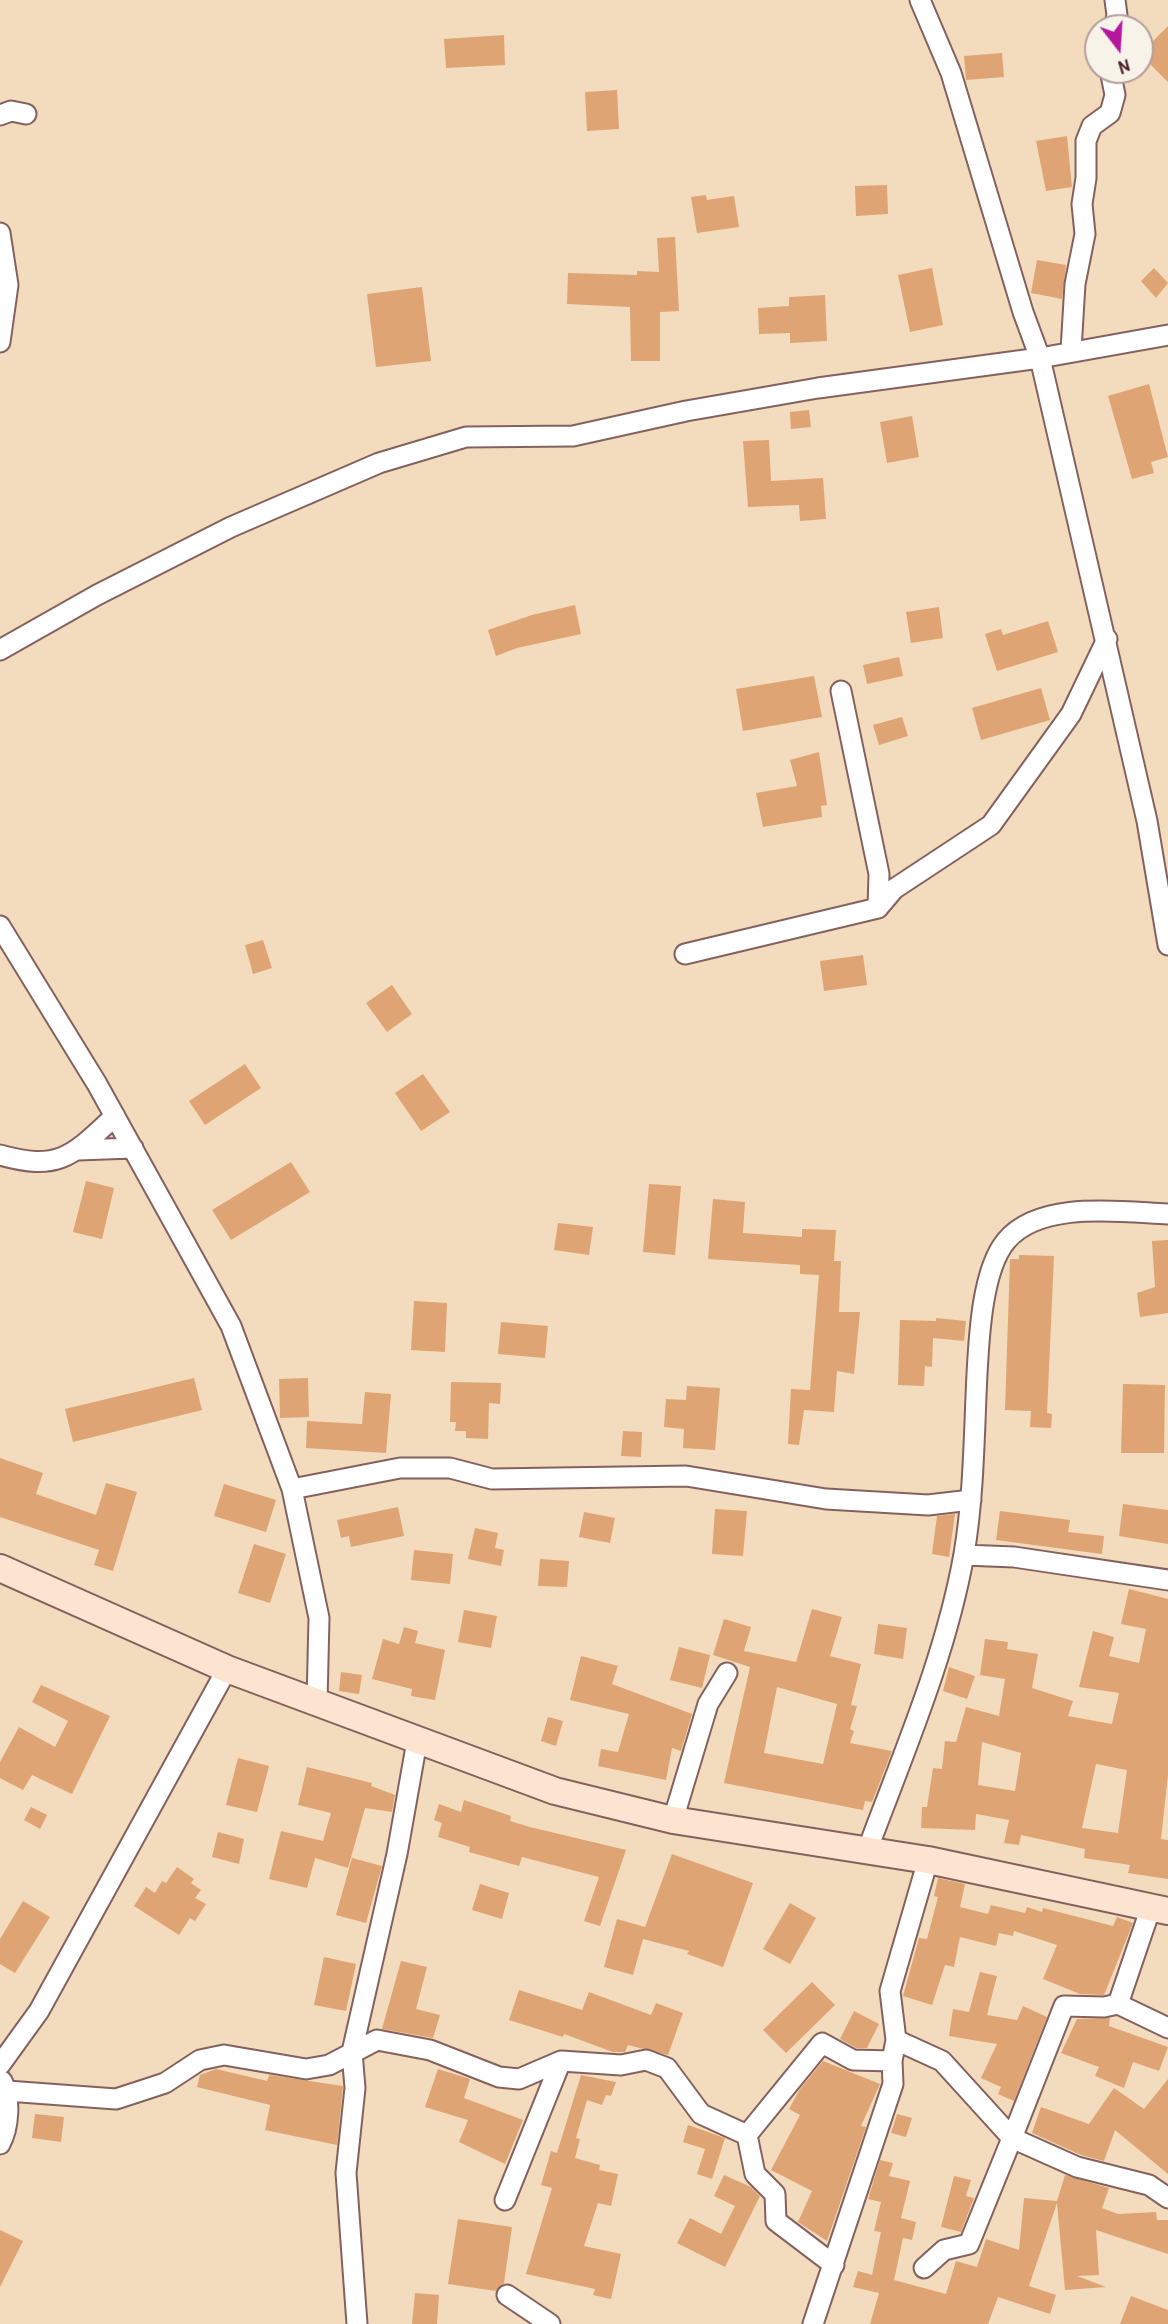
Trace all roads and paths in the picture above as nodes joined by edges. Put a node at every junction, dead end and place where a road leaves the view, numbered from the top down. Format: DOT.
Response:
graph roads {
  1 [pos="920,0"];
  2 [pos="1113,84"];
  3 [pos="26,114"];
  4 [pos="0,115"];
  5 [pos="0,233"];
  6 [pos="1168,335"];
  7 [pos="0,342"];
  8 [pos="1071,350"];
  9 [pos="1040,358"];
  10 [pos="1107,639"];
  11 [pos="0,650"];
  12 [pos="841,691"];
  13 [pos="878,908"];
  14 [pos="0,926"];
  15 [pos="1168,945"];
  16 [pos="685,954"];
  17 [pos="115,1116"];
  18 [pos="133,1147"];
  19 [pos="78,1150"];
  20 [pos="0,1155"];
  21 [pos="1168,1214"];
  22 [pos="292,1489"];
  23 [pos="971,1500"];
  24 [pos="964,1556"];
  25 [pos="0,1568"];
  26 [pos="1168,1580"];
  27 [pos="227,1669"];
  28 [pos="727,1673"];
  29 [pos="317,1702"];
  30 [pos="417,1741"];
  31 [pos="673,1820"];
  32 [pos="867,1851"];
  33 [pos="928,1860"];
  34 [pos="1159,1909"];
  35 [pos="364,1999"];
  36 [pos="1118,2004"];
  37 [pos="1168,2028"];
  38 [pos="897,2039"];
  39 [pos="377,2040"];
  40 [pos="352,2052"];
  41 [pos="561,2061"];
  42 [pos="892,2061"];
  43 [pos="0,2065"];
  44 [pos="4,2085"];
  45 [pos="747,2135"];
  46 [pos="1012,2138"];
  47 [pos="0,2144"];
  48 [pos="1168,2198"];
  49 [pos="505,2200"];
  50 [pos="834,2265"];
  51 [pos="924,2268"];
  52 [pos="507,2295"];
  53 [pos="356,2324"];
  54 [pos="550,2324"];
  55 [pos="813,2324"];
  1 -- 9 [label="street"];
  2 -- 8 [label="street"];
  3 -- 4 [label="street"];
  5 -- 7 [label="street"];
  6 -- 8 [label="street"];
  8 -- 9 [label="street"];
  9 -- 10 [label="street"];
  9 -- 11 [label="street"];
  10 -- 13 [label="street"];
  10 -- 15 [label="street"];
  12 -- 13 [label="street"];
  13 -- 16 [label="street"];
  14 -- 17 [label="street"];
  17 -- 18 [label="street"];
  17 -- 19 [label="street"];
  18 -- 19 [label="street"];
  18 -- 22 [label="street"];
  19 -- 20 [label="street"];
  21 -- 23 [label="street"];
  22 -- 23 [label="street"];
  22 -- 29 [label="street"];
  23 -- 24 [label="street"];
  24 -- 26 [label="street"];
  24 -- 32 [label="street"];
  25 -- 27 [label="main road"];
  27 -- 29 [label="main road"];
  27 -- 43 [label="street"];
  28 -- 31 [label="street"];
  29 -- 30 [label="main road"];
  30 -- 31 [label="main road"];
  30 -- 35 [label="street"];
  31 -- 32 [label="main road"];
  32 -- 33 [label="main road"];
  33 -- 34 [label="main road"];
  33 -- 38 [label="street"];
  34 -- 36 [label="street"];
  35 -- 39 [label="street"];
  35 -- 40 [label="street"];
  36 -- 37 [label="street"];
  36 -- 46 [label="street"];
  38 -- 42 [label="street"];
  38 -- 46 [label="street"];
  39 -- 40 [label="street"];
  39 -- 41 [label="street"];
  40 -- 44 [label="street"];
  40 -- 53 [label="street"];
  41 -- 45 [label="street"];
  41 -- 49 [label="street"];
  42 -- 45 [label="street"];
  42 -- 50 [label="street"];
  44 -- 47 [label="street"];
  45 -- 50 [label="street"];
  46 -- 48 [label="street"];
  46 -- 51 [label="street"];
  50 -- 55 [label="street"];
  52 -- 54 [label="street"];
}
